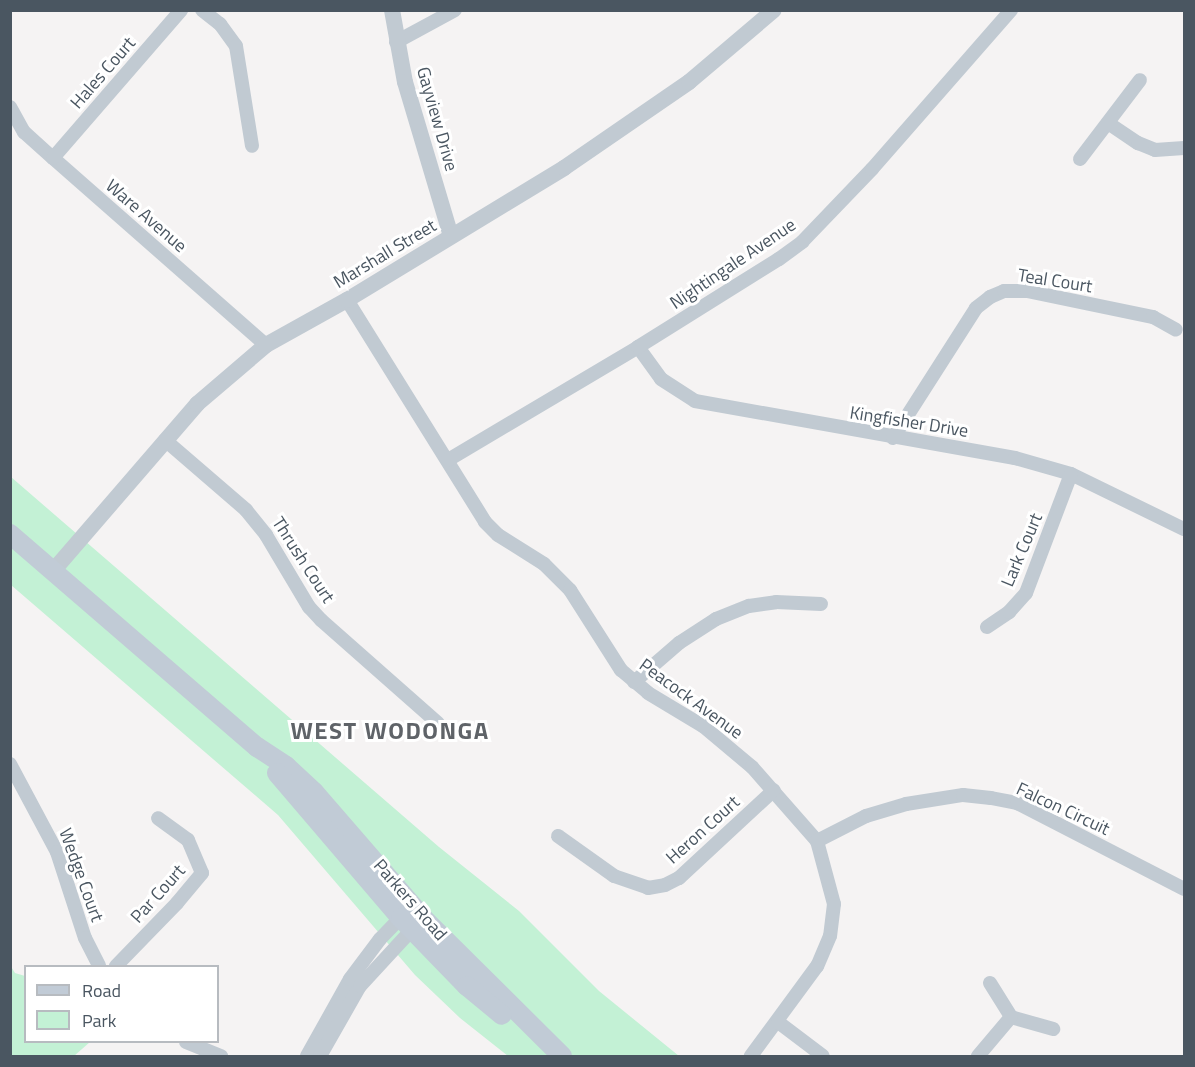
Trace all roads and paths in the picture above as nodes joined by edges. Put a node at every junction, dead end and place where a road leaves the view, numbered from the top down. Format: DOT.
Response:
graph roads {
  1 [pos="181,10"];
  2 [pos="202,10"];
  3 [pos="392,10"];
  4 [pos="455,10"];
  5 [pos="774,10"];
  6 [pos="1011,10"];
  7 [pos="396,42"];
  8 [pos="1140,80"];
  9 [pos="10,107"];
  10 [pos="1108,123"];
  11 [pos="252,146"];
  12 [pos="1185,148"];
  13 [pos="53,158"];
  14 [pos="1080,159"];
  15 [pos="451,236"];
  16 [pos="347,300"];
  17 [pos="1176,330"];
  18 [pos="266,345"];
  19 [pos="638,347"];
  20 [pos="893,438"];
  21 [pos="165,440"];
  22 [pos="448,460"];
  23 [pos="1071,474"];
  24 [pos="1185,529"];
  25 [pos="10,534"];
  26 [pos="53,571"];
  27 [pos="821,604"];
  28 [pos="987,627"];
  29 [pos="634,682"];
  30 [pos="438,723"];
  31 [pos="10,765"];
  32 [pos="774,790"];
  33 [pos="158,818"];
  34 [pos="558,836"];
  35 [pos="817,841"];
  36 [pos="1185,889"];
  37 [pos="412,918"];
  38 [pos="98,965"];
  39 [pos="117,965"];
  40 [pos="990,983"];
  41 [pos="1011,1017"];
  42 [pos="778,1022"];
  43 [pos="1053,1029"];
  44 [pos="191,1043"];
  45 [pos="221,1056"];
  46 [pos="307,1056"];
  47 [pos="321,1056"];
  48 [pos="557,1056"];
  49 [pos="562,1056"];
  50 [pos="751,1056"];
  51 [pos="823,1056"];
  52 [pos="978,1056"];
  1 -- 13 [label="street, Hales Court"];
  2 -- 11 [label="street"];
  3 -- 7 [label="street, Gayview Drive"];
  4 -- 7 [label="street"];
  5 -- 15 [label="street, Marshall Street"];
  6 -- 19 [label="street, Nightingale Avenue"];
  7 -- 15 [label="street, Gayview Drive"];
  8 -- 10 [label="street"];
  9 -- 13 [label="street, Ware Avenue"];
  10 -- 12 [label="street"];
  10 -- 14 [label="street"];
  13 -- 18 [label="street, Ware Avenue"];
  15 -- 16 [label="street, Marshall Street"];
  16 -- 18 [label="street, Marshall Street"];
  16 -- 22 [label="street, Peacock Avenue"];
  17 -- 20 [label="street, Teal Court"];
  18 -- 21 [label="street, Marshall Street"];
  19 -- 20 [label="street, Kingfisher Drive"];
  19 -- 22 [label="street, Nightingale Avenue"];
  20 -- 23 [label="street, Kingfisher Drive"];
  21 -- 26 [label="street, Marshall Street"];
  21 -- 30 [label="street, Thrush Court"];
  22 -- 29 [label="street, Peacock Avenue"];
  23 -- 24 [label="street, Kingfisher Drive"];
  23 -- 28 [label="street, Lark Court"];
  25 -- 26 [label="main road, Parkers Road"];
  26 -- 37 [label="main road, Parkers Road"];
  27 -- 29 [label="street"];
  29 -- 32 [label="street, Peacock Avenue"];
  31 -- 38 [label="street, Wedge Court"];
  32 -- 34 [label="street, Heron Court"];
  32 -- 35 [label="street, Peacock Avenue"];
  33 -- 39 [label="street, Par Court"];
  35 -- 36 [label="street, Falcon Circuit"];
  35 -- 42 [label="street, Peacock Avenue"];
  37 -- 46 [label="street"];
  37 -- 47 [label="street"];
  37 -- 48 [label="main road, Parkers Road"];
  37 -- 49 [label="main road, Parkers Road"];
  40 -- 41 [label="street"];
  41 -- 43 [label="street"];
  41 -- 52 [label="street"];
  42 -- 50 [label="street, Peacock Avenue"];
  42 -- 51 [label="street"];
  44 -- 45 [label="street"];
}
